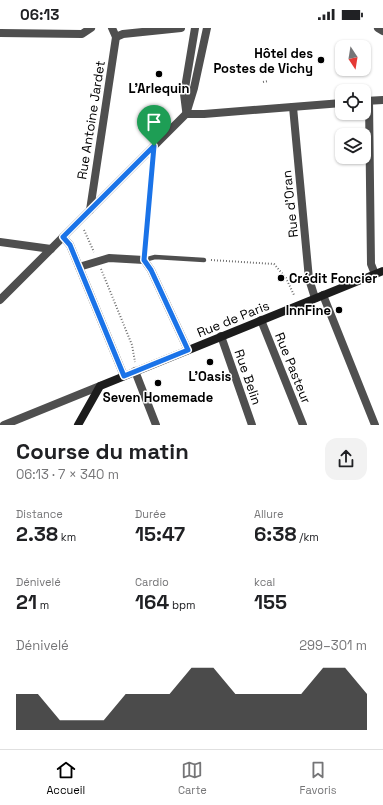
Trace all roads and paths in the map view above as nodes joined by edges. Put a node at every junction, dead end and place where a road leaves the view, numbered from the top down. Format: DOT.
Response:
graph roads {
  1 [pos="91,28"];
  2 [pos="181,28"];
  3 [pos="195,28"];
  4 [pos="207,28"];
  5 [pos="378,28"];
  6 [pos="383,31"];
  7 [pos="0,33"];
  8 [pos="114,33"];
  9 [pos="268,81"];
  10 [pos="263,82"];
  11 [pos="383,100"];
  12 [pos="371,101"];
  13 [pos="335,104"];
  14 [pos="293,107"];
  15 [pos="186,114"];
  16 [pos="367,120"];
  17 [pos="154,146"];
  18 [pos="90,210"];
  19 [pos="84,230"];
  20 [pos="63,237"];
  21 [pos="0,242"];
  22 [pos="51,248"];
  23 [pos="98,260"];
  24 [pos="144,260"];
  25 [pos="204,260"];
  26 [pos="79,267"];
  27 [pos="379,273"];
  28 [pos="294,295"];
  29 [pos="319,297"];
  30 [pos="0,300"];
  31 [pos="261,320"];
  32 [pos="221,336"];
  33 [pos="188,350"];
  34 [pos="135,371"];
  35 [pos="124,376"];
  36 [pos="100,386"];
  37 [pos="4,425"];
  38 [pos="78,425"];
  39 [pos="156,425"];
  40 [pos="252,425"];
  41 [pos="303,425"];
  42 [pos="375,425"];
  1 -- 7 [label="street"];
  2 -- 8 [label="street"];
  3 -- 15 [label="street"];
  4 -- 15 [label="street"];
  5 -- 6 [label="street"];
  8 -- 18 [label="street, Rue Antoine Jardet"];
  9 -- 10 [label="path"];
  11 -- 12 [label="street"];
  13 -- 14 [label="street"];
  14 -- 15 [label="street"];
  14 -- 29 [label="street, Rue d'Oran"];
  15 -- 17 [label="street"];
  16 -- 27 [label="street"];
  17 -- 18 [label="street"];
  17 -- 24 [label="path"];
  18 -- 20 [label="street"];
  19 -- 23 [label="path"];
  20 -- 22 [label="street"];
  20 -- 26 [label="street"];
  21 -- 22 [label="street"];
  22 -- 30 [label="street"];
  23 -- 24 [label="street"];
  23 -- 26 [label="street"];
  23 -- 34 [label="path"];
  24 -- 25 [label="lane"];
  24 -- 33 [label="street"];
  25 -- 28 [label="path"];
  26 -- 35 [label="street"];
  27 -- 29 [label="street, Rue de Paris"];
  29 -- 31 [label="street, Rue de Paris"];
  29 -- 42 [label="street, Rue d'Oran"];
  31 -- 32 [label="street, Rue de Paris"];
  31 -- 41 [label="street, Rue Pasteur"];
  32 -- 33 [label="street, Rue de Paris"];
  32 -- 40 [label="street, Rue Belin"];
  33 -- 34 [label="street, Rue de Paris"];
  34 -- 35 [label="street, Rue de Paris"];
  34 -- 39 [label="street"];
  35 -- 36 [label="street, Rue de Paris"];
  36 -- 37 [label="street, Rue de Paris"];
  36 -- 38 [label="street"];
}
